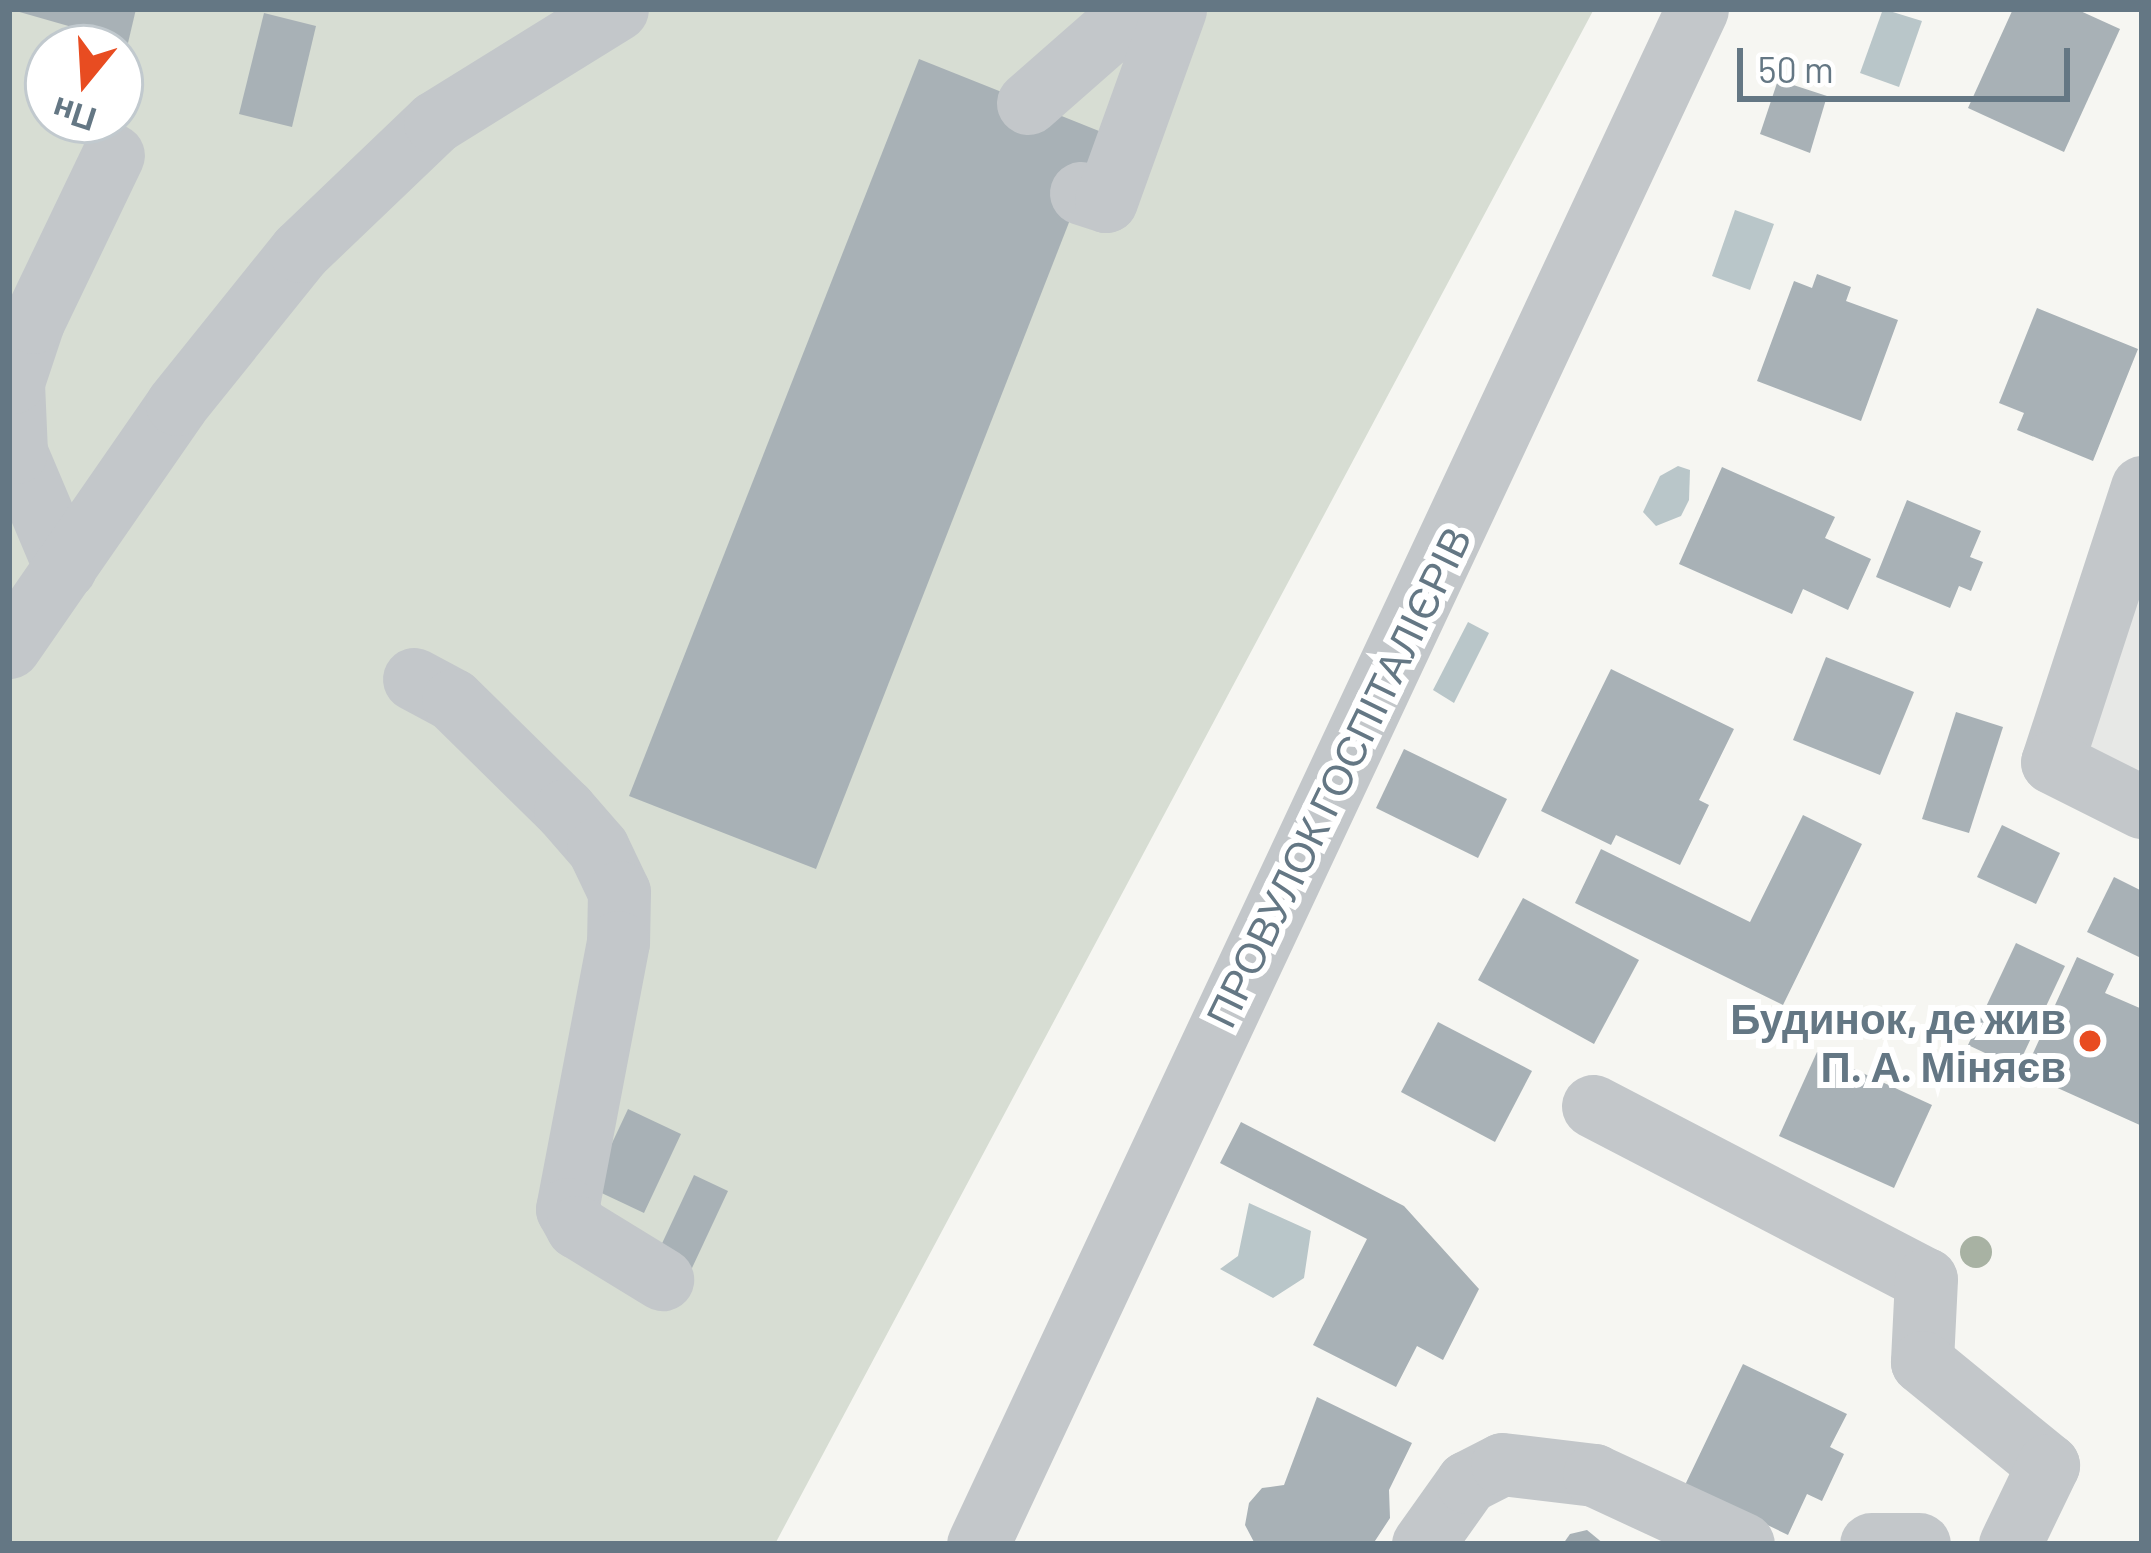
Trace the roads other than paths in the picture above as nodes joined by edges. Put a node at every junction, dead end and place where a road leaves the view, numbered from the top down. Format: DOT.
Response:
graph roads {
  1 [pos="617,9"];
  2 [pos="1135,9"];
  3 [pos="1175,9"];
  4 [pos="1697,9"];
  5 [pos="1028,103"];
  6 [pos="112,155"];
  7 [pos="1081,193"];
  8 [pos="2142,487"];
  9 [pos="65,568"];
  10 [pos="9,646"];
  11 [pos="414,679"];
  12 [pos="2142,807"];
  13 [pos="1593,1106"];
  14 [pos="662,1279"];
  15 [pos="977,1544"];
  16 [pos="1423,1544"];
  17 [pos="1743,1544"];
  18 [pos="1871,1544"];
  19 [pos="1919,1544"];
  20 [pos="2010,1544"];
  1 -- 9 [label="street"];
  2 -- 5 [label="street"];
  3 -- 7 [label="street"];
  4 -- 15 [label="street, ПРОВУЛОК ГОСПІТАЛІЄРІВ"];
  6 -- 9 [label="street"];
  8 -- 12 [label="street"];
  9 -- 10 [label="street"];
  11 -- 14 [label="street"];
  13 -- 20 [label="street"];
  16 -- 17 [label="street"];
  18 -- 19 [label="street"];
}
